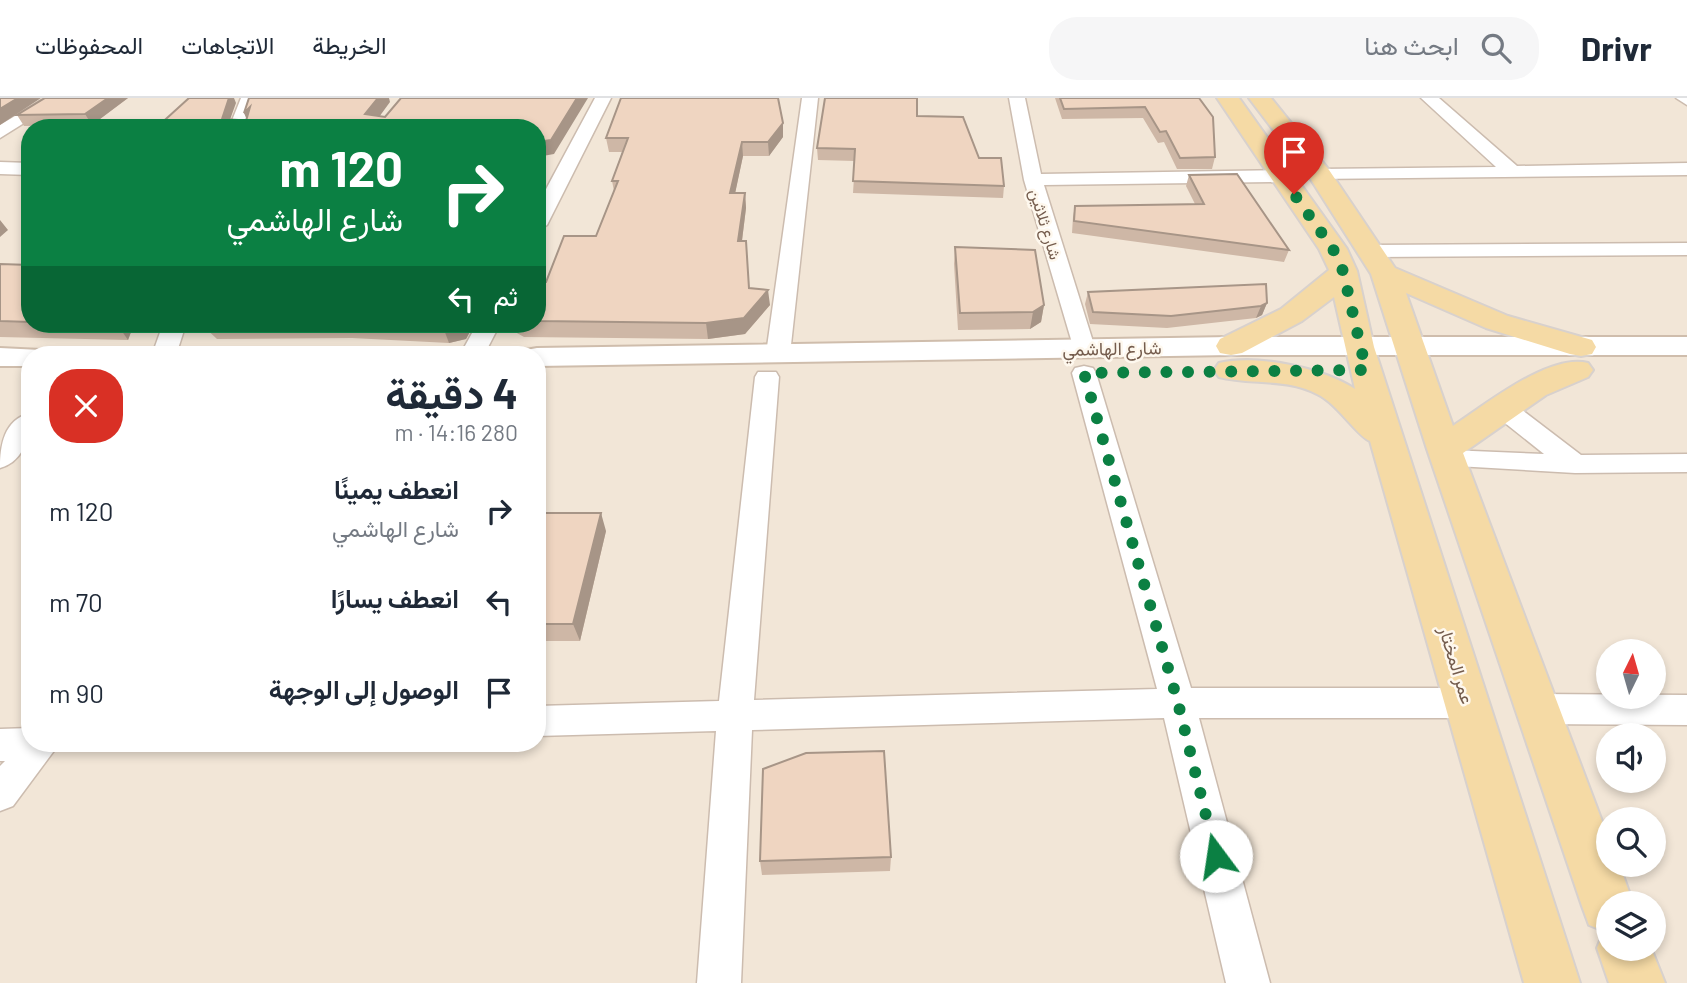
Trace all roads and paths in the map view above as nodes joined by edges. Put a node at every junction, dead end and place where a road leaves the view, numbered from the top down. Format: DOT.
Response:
graph roads {
  1 [pos="56,98"];
  2 [pos="249,98"];
  3 [pos="603,98"];
  4 [pos="810,98"];
  5 [pos="1017,98"];
  6 [pos="1228,98"];
  7 [pos="1260,98"];
  8 [pos="1429,98"];
  9 [pos="22,119"];
  10 [pos="242,119"];
  11 [pos="21,120"];
  12 [pos="0,133"];
  13 [pos="548,163"];
  14 [pos="569,163"];
  15 [pos="0,168"];
  16 [pos="21,169"];
  17 [pos="1687,169"];
  18 [pos="1513,172"];
  19 [pos="1320,174"];
  20 [pos="1281,176"];
  21 [pos="1033,180"];
  22 [pos="546,208"];
  23 [pos="1687,249"];
  24 [pos="1379,262"];
  25 [pos="1343,271"];
  26 [pos="1687,346"];
  27 [pos="0,357"];
  28 [pos="21,357"];
  29 [pos="546,357"];
  30 [pos="1231,358"];
  31 [pos="1363,358"];
  32 [pos="1579,358"];
  33 [pos="1413,359"];
  34 [pos="1084,360"];
  35 [pos="772,366"];
  36 [pos="1687,369"];
  37 [pos="546,379"];
  38 [pos="0,382"];
  39 [pos="21,382"];
  40 [pos="1504,409"];
  41 [pos="21,432"];
  42 [pos="1390,447"];
  43 [pos="1446,454"];
  44 [pos="0,459"];
  45 [pos="1687,463"];
  46 [pos="1575,464"];
  47 [pos="1178,703"];
  48 [pos="1468,703"];
  49 [pos="1535,709"];
  50 [pos="1687,710"];
  51 [pos="735,713"];
  52 [pos="546,721"];
  53 [pos="21,745"];
  54 [pos="0,746"];
  55 [pos="34,752"];
  56 [pos="0,794"];
  57 [pos="1602,891"];
  58 [pos="1629,961"];
  59 [pos="719,983"];
  60 [pos="1248,983"];
  61 [pos="1552,983"];
  62 [pos="1637,983"];
  1 -- 9 [label="street"];
  2 -- 10 [label="street"];
  3 -- 14 [label="street"];
  4 -- 35 [label="street"];
  5 -- 21 [label="street, شارع ثلاثين"];
  6 -- 20 [label="main road, عمر المختار"];
  7 -- 19 [label="main road"];
  8 -- 18 [label="street"];
  11 -- 12 [label="street"];
  13 -- 14 [label="street"];
  14 -- 22 [label="street"];
  15 -- 16 [label="street"];
  17 -- 18 [label="street"];
  18 -- 19 [label="street"];
  19 -- 24 [label="main road"];
  20 -- 21 [label="street"];
  20 -- 25 [label="main road, عمر المختار"];
  21 -- 34 [label="street, شارع ثلاثين"];
  23 -- 24 [label="street"];
  24 -- 32 [label="main road"];
  24 -- 33 [label="main road"];
  25 -- 30 [label="main road"];
  25 -- 31 [label="main road, عمر المختار"];
  26 -- 32 [label="main road, شارع الهاشمي"];
  27 -- 28 [label="main road"];
  29 -- 35 [label="main road, شارع الهاشمي"];
  30 -- 31 [label="main road, شارع الهاشمي"];
  30 -- 34 [label="main road, شارع الهاشمي"];
  30 -- 42 [label="main road"];
  31 -- 33 [label="main road, شارع الهاشمي"];
  31 -- 42 [label="main road, عمر المختار"];
  32 -- 33 [label="main road, شارع الهاشمي"];
  32 -- 36 [label="main road, شارع الهاشمي"];
  32 -- 40 [label="main road"];
  33 -- 43 [label="main road"];
  34 -- 35 [label="main road, شارع الهاشمي"];
  34 -- 47 [label="street, شارع ثلاثين"];
  35 -- 37 [label="main road, شارع الهاشمي"];
  35 -- 51 [label="street"];
  38 -- 39 [label="main road"];
  40 -- 43 [label="main road"];
  40 -- 46 [label="street"];
  41 -- 44 [label="street"];
  42 -- 48 [label="main road, عمر المختار"];
  43 -- 46 [label="street"];
  43 -- 49 [label="main road"];
  45 -- 46 [label="street"];
  47 -- 48 [label="street"];
  47 -- 51 [label="street"];
  47 -- 60 [label="street, شارع ثلاثين"];
  48 -- 61 [label="main road, عمر المختار"];
  49 -- 50 [label="street"];
  49 -- 57 [label="main road"];
  51 -- 52 [label="street"];
  51 -- 59 [label="street"];
  53 -- 54 [label="street"];
  55 -- 56 [label="street"];
  58 -- 62 [label="main road"];
}
